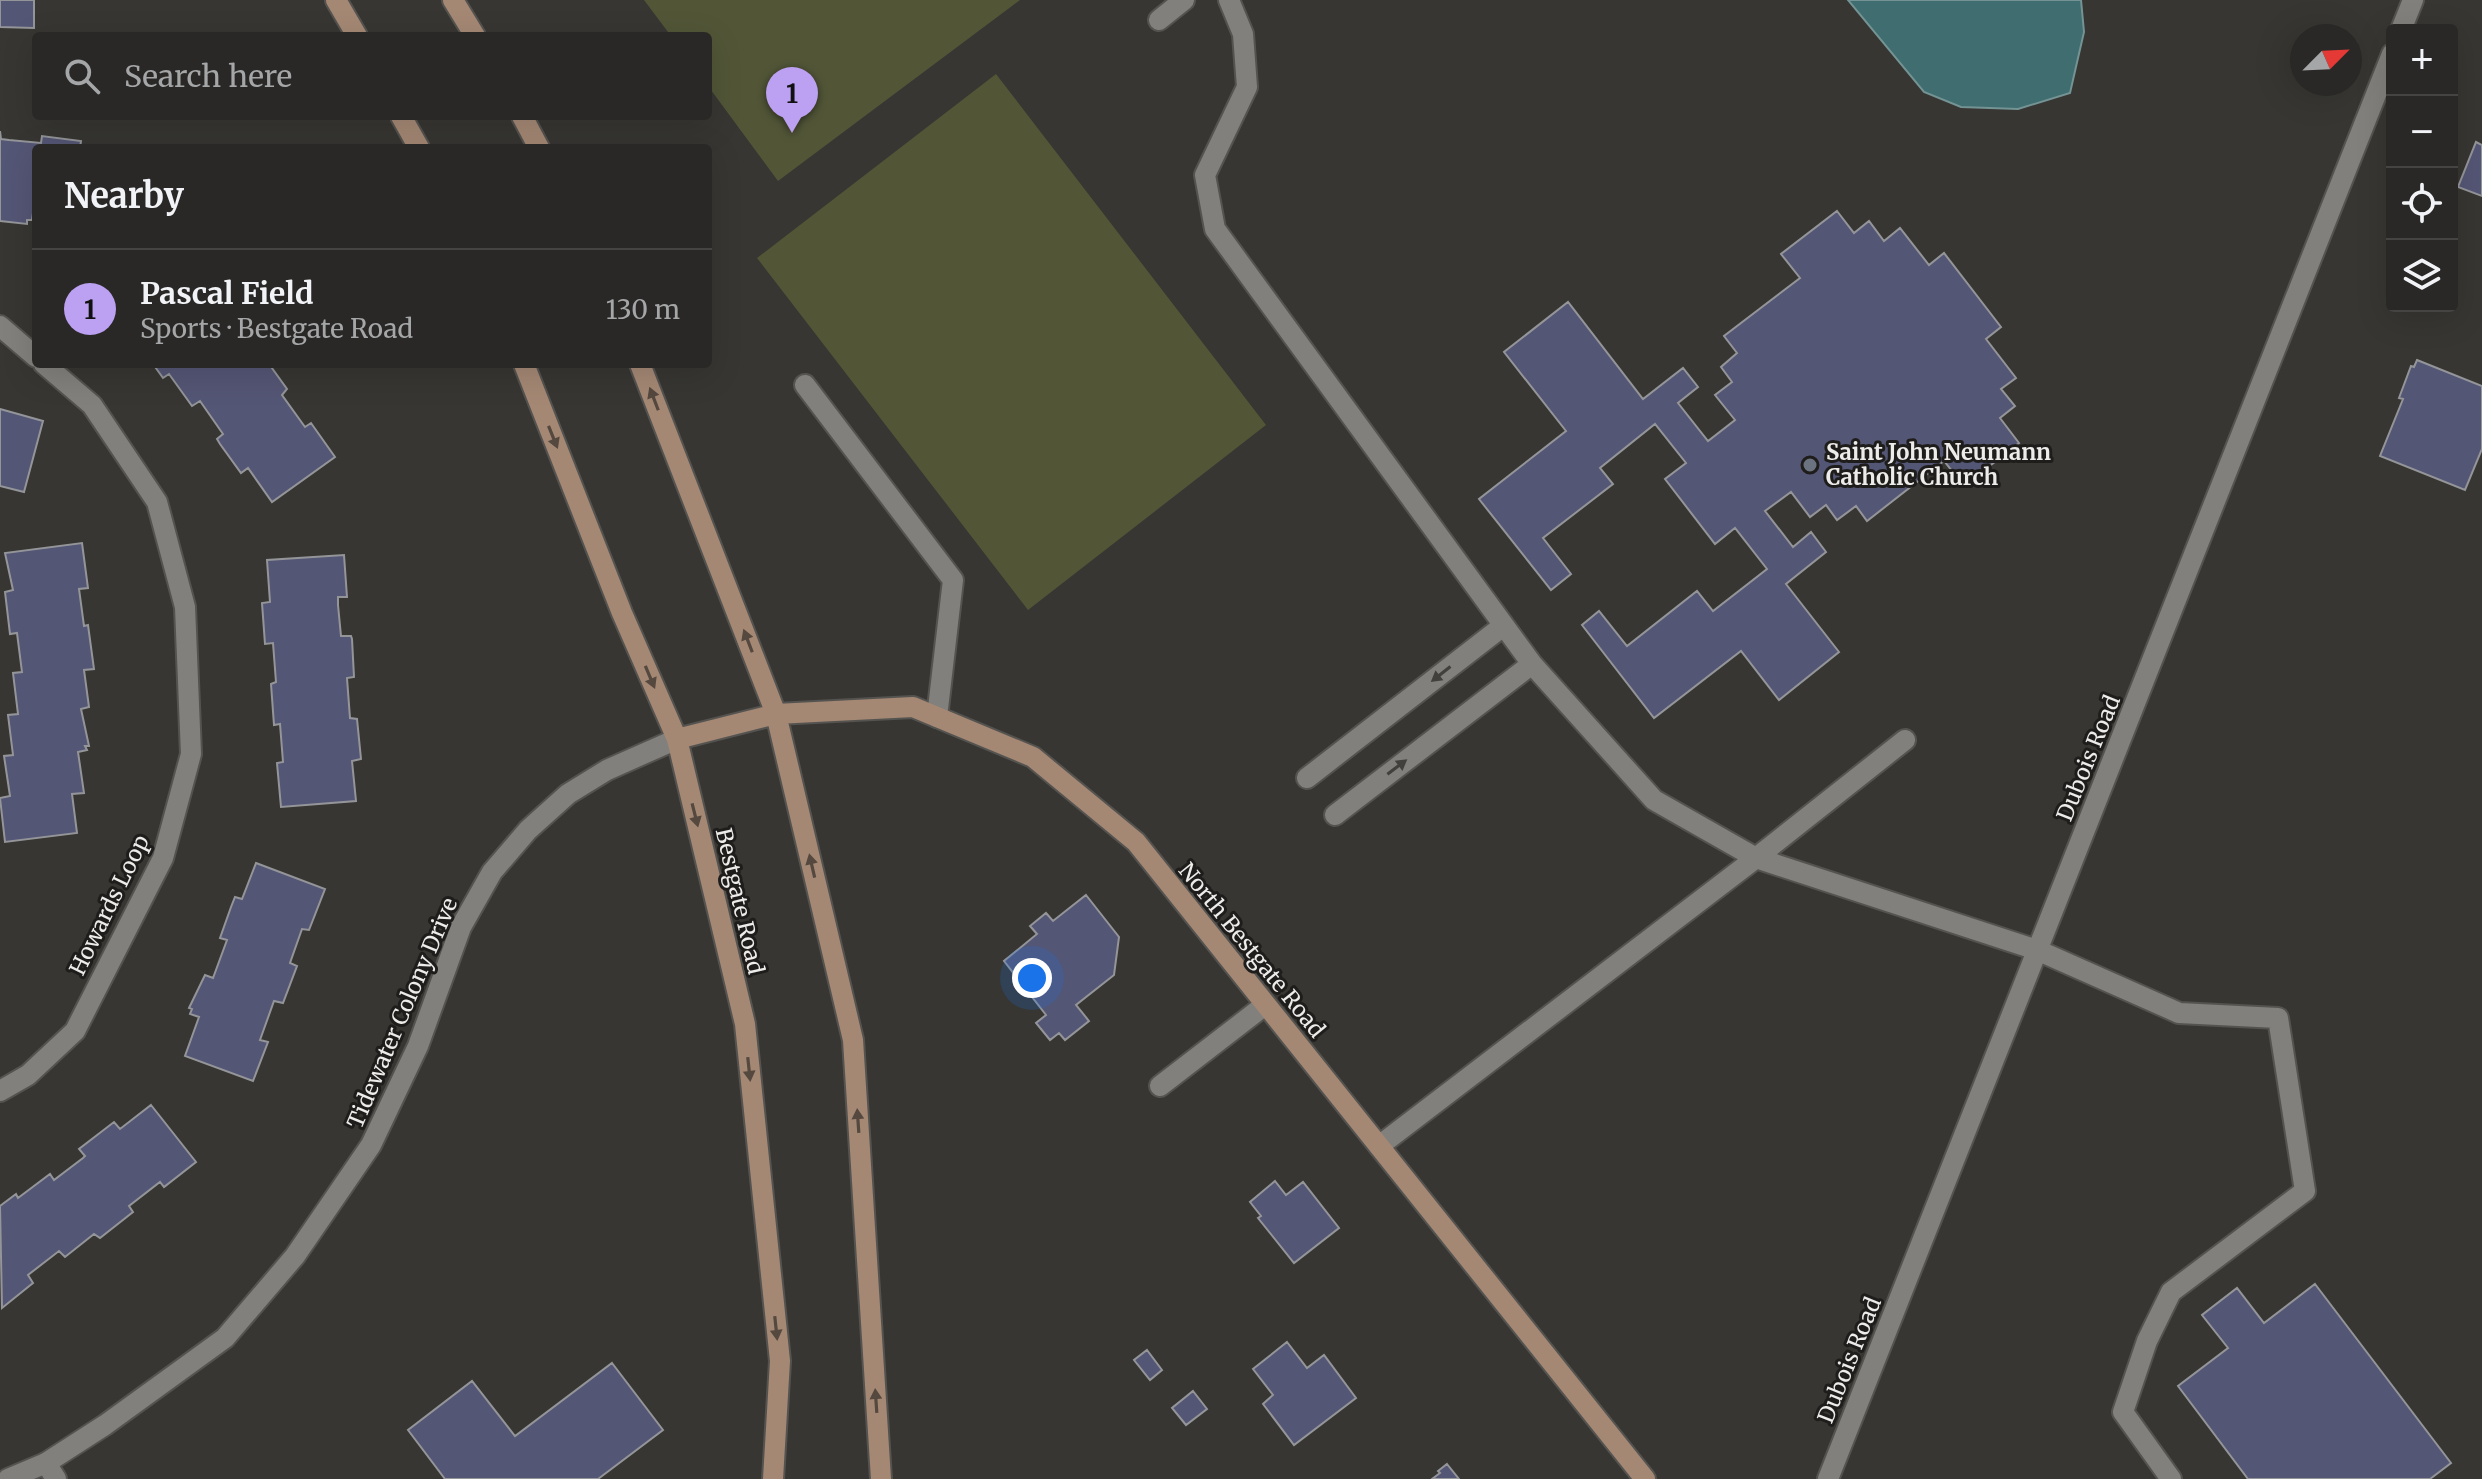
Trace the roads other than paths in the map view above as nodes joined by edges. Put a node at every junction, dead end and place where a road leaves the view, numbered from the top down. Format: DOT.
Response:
graph roads {
  1 [pos="336,0"];
  2 [pos="453,0"];
  3 [pos="1184,0"];
  4 [pos="1229,0"];
  5 [pos="2413,0"];
  6 [pos="1159,20"];
  7 [pos="2403,24"];
  8 [pos="355,32"];
  9 [pos="473,32"];
  10 [pos="2386,69"];
  11 [pos="403,120"];
  12 [pos="524,120"];
  13 [pos="417,144"];
  14 [pos="537,144"];
  15 [pos="0,326"];
  16 [pos="32,354"];
  17 [pos="49,368"];
  18 [pos="526,368"];
  19 [pos="642,368"];
  20 [pos="805,385"];
  21 [pos="1503,626"];
  22 [pos="1532,664"];
  23 [pos="776,714"];
  24 [pos="937,717"];
  25 [pos="677,739"];
  26 [pos="1905,740"];
  27 [pos="1307,778"];
  28 [pos="1335,815"];
  29 [pos="1756,858"];
  30 [pos="2037,950"];
  31 [pos="1265,1005"];
  32 [pos="1160,1086"];
  33 [pos="0,1091"];
  34 [pos="1379,1146"];
  35 [pos="51,1471"];
  36 [pos="8,1479"];
  37 [pos="773,1479"];
  38 [pos="881,1479"];
  39 [pos="1645,1479"];
  40 [pos="1828,1479"];
  41 [pos="2171,1479"];
  1 -- 8 [label="main road"];
  2 -- 9 [label="main road"];
  3 -- 6 [label="street"];
  4 -- 21 [label="street"];
  5 -- 7 [label="street"];
  10 -- 30 [label="street, Dubois Road"];
  11 -- 13 [label="main road"];
  12 -- 14 [label="main road"];
  15 -- 16 [label="street"];
  17 -- 33 [label="street, Howards Loop"];
  18 -- 25 [label="main road, Bestgate Road, one-way"];
  23 -- 19 [label="main road, one-way"];
  20 -- 24 [label="street"];
  21 -- 22 [label="street"];
  21 -- 27 [label="street, one-way"];
  28 -- 22 [label="street, one-way"];
  22 -- 29 [label="street"];
  23 -- 24 [label="main road, North Bestgate Road"];
  23 -- 25 [label="main road, North Bestgate Road"];
  38 -- 23 [label="main road, one-way"];
  24 -- 31 [label="main road, North Bestgate Road"];
  25 -- 35 [label="street, Tidewater Colony Drive"];
  25 -- 37 [label="main road, Bestgate Road, one-way"];
  26 -- 29 [label="street"];
  29 -- 30 [label="street"];
  29 -- 34 [label="street"];
  30 -- 40 [label="street, Dubois Road"];
  30 -- 41 [label="street"];
  31 -- 32 [label="street"];
  31 -- 34 [label="main road, North Bestgate Road"];
  34 -- 39 [label="main road, North Bestgate Road"];
  35 -- 36 [label="street, Tidewater Colony Drive"];
}
